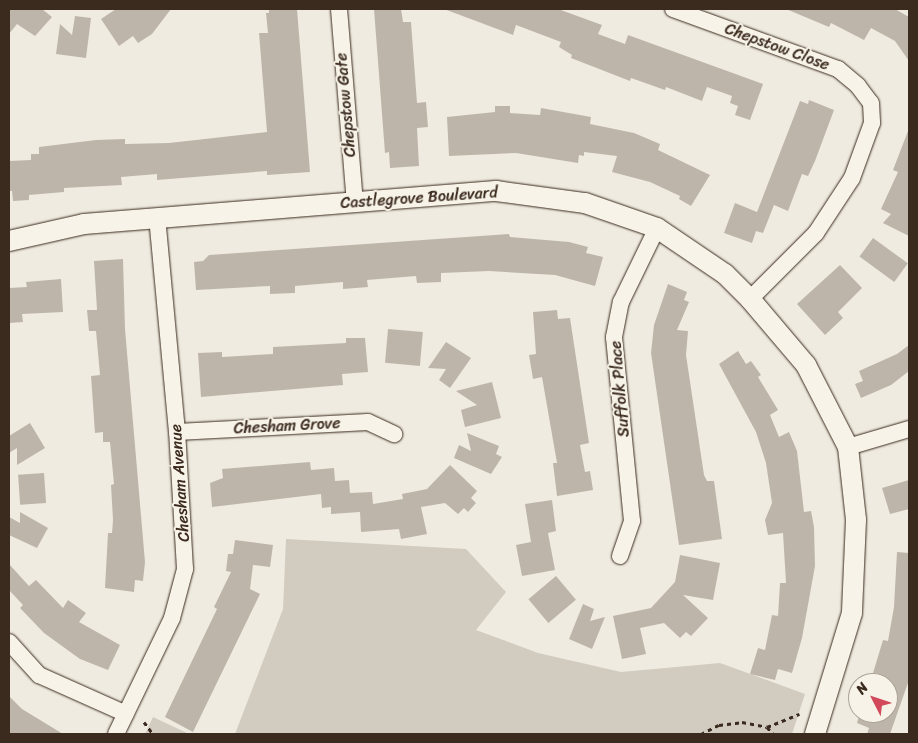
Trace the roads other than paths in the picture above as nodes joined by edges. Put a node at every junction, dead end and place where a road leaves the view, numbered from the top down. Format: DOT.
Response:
graph roads {
  1 [pos="339,9"];
  2 [pos="673,9"];
  3 [pos="355,202"];
  4 [pos="157,217"];
  5 [pos="657,228"];
  6 [pos="9,241"];
  7 [pos="750,299"];
  8 [pos="909,429"];
  9 [pos="177,432"];
  10 [pos="394,434"];
  11 [pos="848,447"];
  12 [pos="620,556"];
  13 [pos="9,642"];
  14 [pos="126,714"];
  15 [pos="116,734"];
  16 [pos="815,734"];
  1 -- 3 [label="street, Chepstow Gate"];
  2 -- 7 [label="street, Chepstow Close"];
  3 -- 4 [label="street, Castlegrove Boulevard"];
  3 -- 5 [label="street, Castlegrove Boulevard"];
  4 -- 6 [label="street, Castlegrove Boulevard"];
  4 -- 9 [label="street, Chesham Avenue"];
  5 -- 7 [label="street, Castlegrove Boulevard"];
  5 -- 12 [label="street, Suffolk Place"];
  7 -- 11 [label="street, Castlegrove Boulevard"];
  8 -- 11 [label="street"];
  9 -- 10 [label="street, Chesham Grove"];
  9 -- 14 [label="street, Chesham Avenue"];
  11 -- 16 [label="street, Castlegrove Boulevard"];
  13 -- 14 [label="street"];
  14 -- 15 [label="street, Chesham Avenue"];
}
